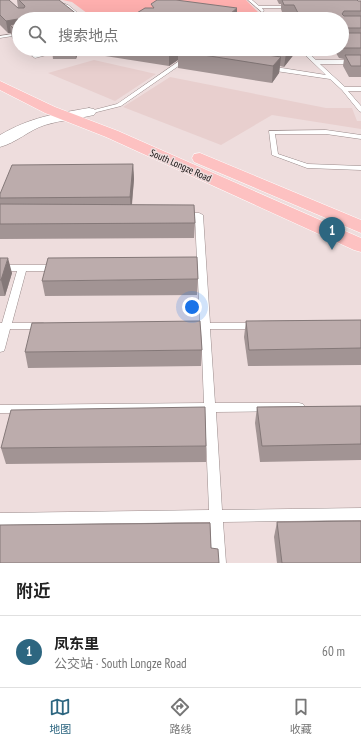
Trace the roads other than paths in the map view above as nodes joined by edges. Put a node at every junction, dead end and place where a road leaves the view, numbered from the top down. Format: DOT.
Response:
graph roads {
  1 [pos="250,0"];
  2 [pos="49,2"];
  3 [pos="258,7"];
  4 [pos="296,7"];
  5 [pos="74,12"];
  6 [pos="263,12"];
  7 [pos="12,35"];
  8 [pos="0,37"];
  9 [pos="189,56"];
  10 [pos="308,56"];
  11 [pos="197,58"];
  12 [pos="314,62"];
  13 [pos="361,62"];
  14 [pos="259,66"];
  15 [pos="0,71"];
  16 [pos="329,77"];
  17 [pos="0,85"];
  18 [pos="344,89"];
  19 [pos="361,89"];
  20 [pos="361,110"];
  21 [pos="89,112"];
  22 [pos="66,116"];
  23 [pos="361,137"];
  24 [pos="0,142"];
  25 [pos="361,168"];
  26 [pos="175,215"];
  27 [pos="361,227"];
  28 [pos="361,246"];
  29 [pos="0,268"];
  30 [pos="22,268"];
  31 [pos="69,268"];
  32 [pos="3,326"];
  33 [pos="54,326"];
  34 [pos="190,326"];
  35 [pos="206,326"];
  36 [pos="268,326"];
  37 [pos="0,348"];
  38 [pos="313,406"];
  39 [pos="210,407"];
  40 [pos="0,409"];
  41 [pos="361,514"];
  42 [pos="217,516"];
  43 [pos="0,519"];
  44 [pos="219,563"];
  1 -- 3 [label="lane"];
  2 -- 5 [label="lane"];
  3 -- 4 [label="lane"];
  3 -- 6 [label="lane"];
  7 -- 8 [label="lane"];
  9 -- 11 [label="lane"];
  9 -- 21 [label="lane"];
  10 -- 12 [label="lane"];
  12 -- 13 [label="lane"];
  12 -- 16 [label="lane"];
  14 -- 16 [label="lane"];
  15 -- 21 [label="main road, South Longze Road"];
  16 -- 18 [label="lane"];
  17 -- 22 [label="main road, South Longze Road"];
  18 -- 19 [label="lane"];
  18 -- 20 [label="lane"];
  21 -- 22 [label="street"];
  21 -- 27 [label="main road, South Longze Road"];
  22 -- 24 [label="street"];
  22 -- 28 [label="main road, South Longze Road"];
  23 -- 25 [label="lane"];
  26 -- 35 [label="lane"];
  29 -- 30 [label="lane"];
  30 -- 31 [label="lane"];
  30 -- 32 [label="lane"];
  32 -- 33 [label="lane"];
  32 -- 37 [label="lane"];
  34 -- 35 [label="lane"];
  35 -- 36 [label="lane"];
  35 -- 39 [label="lane"];
  38 -- 39 [label="lane"];
  39 -- 40 [label="lane"];
  39 -- 42 [label="lane"];
  41 -- 42 [label="lane"];
  42 -- 43 [label="lane"];
  42 -- 44 [label="lane"];
}
